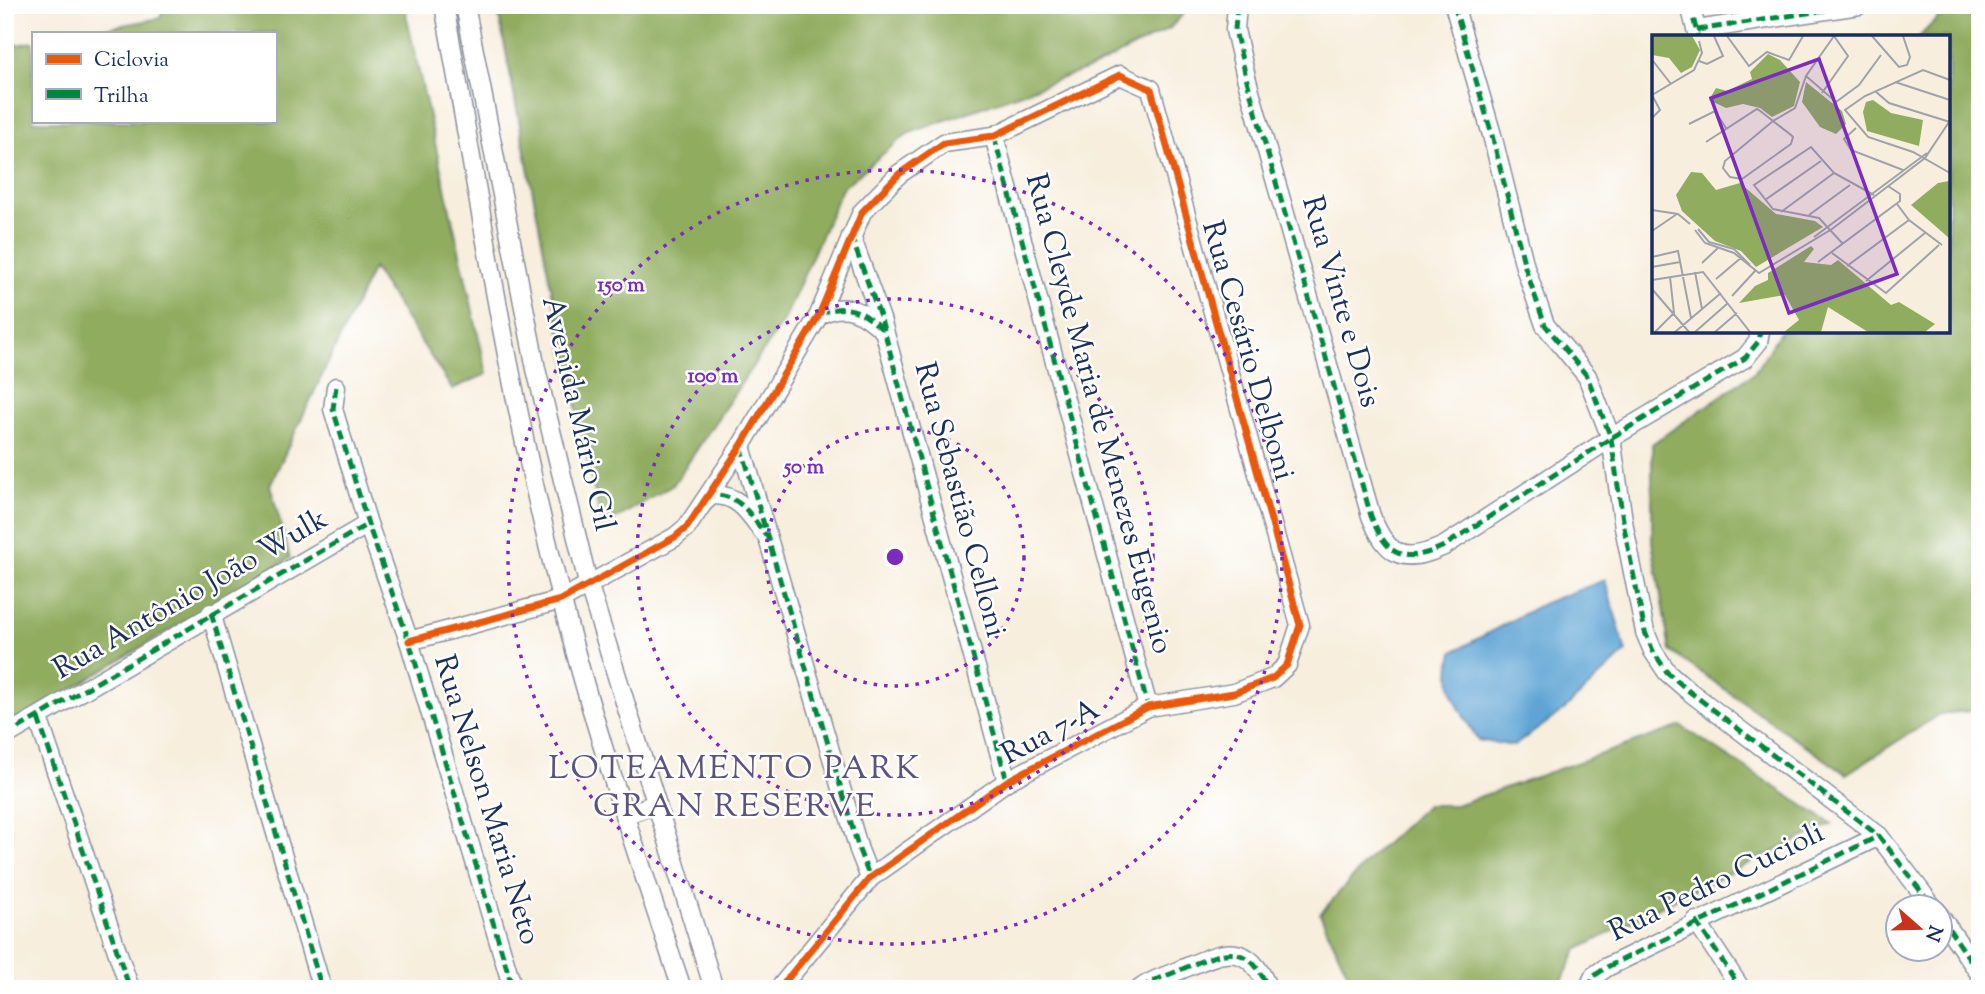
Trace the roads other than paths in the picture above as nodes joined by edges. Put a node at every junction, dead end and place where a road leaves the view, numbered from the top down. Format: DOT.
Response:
graph roads {
  1 [pos="444,5"];
  2 [pos="465,5"];
  3 [pos="1237,5"];
  4 [pos="1454,5"];
  5 [pos="1690,5"];
  6 [pos="1859,5"];
  7 [pos="1697,34"];
  8 [pos="994,136"];
  9 [pos="492,148"];
  10 [pos="471,152"];
  11 [pos="851,236"];
  12 [pos="819,315"];
  13 [pos="884,332"];
  14 [pos="1760,332"];
  15 [pos="536,369"];
  16 [pos="512,374"];
  17 [pos="336,387"];
  18 [pos="1611,438"];
  19 [pos="741,446"];
  20 [pos="703,503"];
  21 [pos="368,524"];
  22 [pos="772,545"];
  23 [pos="587,583"];
  24 [pos="561,600"];
  25 [pos="211,613"];
  26 [pos="1300,625"];
  27 [pos="409,641"];
  28 [pos="1148,707"];
  29 [pos="38,718"];
  30 [pos="5,736"];
  31 [pos="1007,781"];
  32 [pos="656,804"];
  33 [pos="624,815"];
  34 [pos="1879,836"];
  35 [pos="870,878"];
  36 [pos="1921,892"];
  37 [pos="1696,921"];
  38 [pos="1954,936"];
  39 [pos="1980,974"];
  40 [pos="130,989"];
  41 [pos="322,989"];
  42 [pos="513,989"];
  43 [pos="682,989"];
  44 [pos="714,989"];
  45 [pos="779,989"];
  46 [pos="1140,989"];
  47 [pos="1268,989"];
  48 [pos="1588,989"];
  49 [pos="1741,989"];
  1 -- 10 [label="street, Avenida Mário Gil"];
  2 -- 9 [label="street, Avenida Mário Gil"];
  3 -- 18 [label="street, Rua Vinte e Dois"];
  4 -- 18 [label="street"];
  5 -- 7 [label="street"];
  6 -- 7 [label="street"];
  8 -- 11 [label="street"];
  8 -- 26 [label="street, Rua Cesário Delboni"];
  8 -- 28 [label="street, Rua Cleyde Maria de Menezes Eugenio"];
  9 -- 10 [label="street"];
  9 -- 15 [label="street, Avenida Mário Gil"];
  10 -- 16 [label="street, Avenida Mário Gil"];
  11 -- 12 [label="street"];
  11 -- 13 [label="street, Rua Sebastião Celloni"];
  12 -- 13 [label="street"];
  12 -- 19 [label="street"];
  13 -- 31 [label="street, Rua Sebastião Celloni"];
  14 -- 18 [label="street"];
  15 -- 16 [label="street"];
  15 -- 23 [label="street, Avenida Mário Gil"];
  16 -- 24 [label="street, Avenida Mário Gil"];
  17 -- 21 [label="street, Rua Nelson Maria Neto"];
  18 -- 34 [label="street"];
  19 -- 20 [label="street"];
  19 -- 22 [label="street"];
  20 -- 22 [label="street"];
  20 -- 23 [label="street"];
  21 -- 25 [label="street, Rua Antônio João Wulk"];
  21 -- 27 [label="street, Rua Nelson Maria Neto"];
  22 -- 35 [label="street"];
  23 -- 24 [label="street"];
  23 -- 32 [label="street, Avenida Mário Gil"];
  24 -- 27 [label="street"];
  24 -- 33 [label="street, Avenida Mário Gil"];
  25 -- 29 [label="street, Rua Antônio João Wulk"];
  25 -- 41 [label="street"];
  26 -- 28 [label="street, Rua 7-A"];
  27 -- 42 [label="street, Rua Nelson Maria Neto"];
  28 -- 31 [label="street, Rua 7-A"];
  29 -- 30 [label="street, Rua Antônio João Wulk"];
  29 -- 40 [label="street"];
  31 -- 35 [label="street, Rua 7-A"];
  32 -- 33 [label="street"];
  32 -- 44 [label="street, Avenida Mário Gil"];
  33 -- 43 [label="street, Avenida Mário Gil"];
  34 -- 36 [label="street"];
  34 -- 37 [label="street, Rua Pedro Cucioli"];
  35 -- 45 [label="street, Rua 7-A"];
  37 -- 48 [label="street, Rua Pedro Cucioli"];
  37 -- 49 [label="street"];
  38 -- 39 [label="street"];
  46 -- 47 [label="street"];
}
